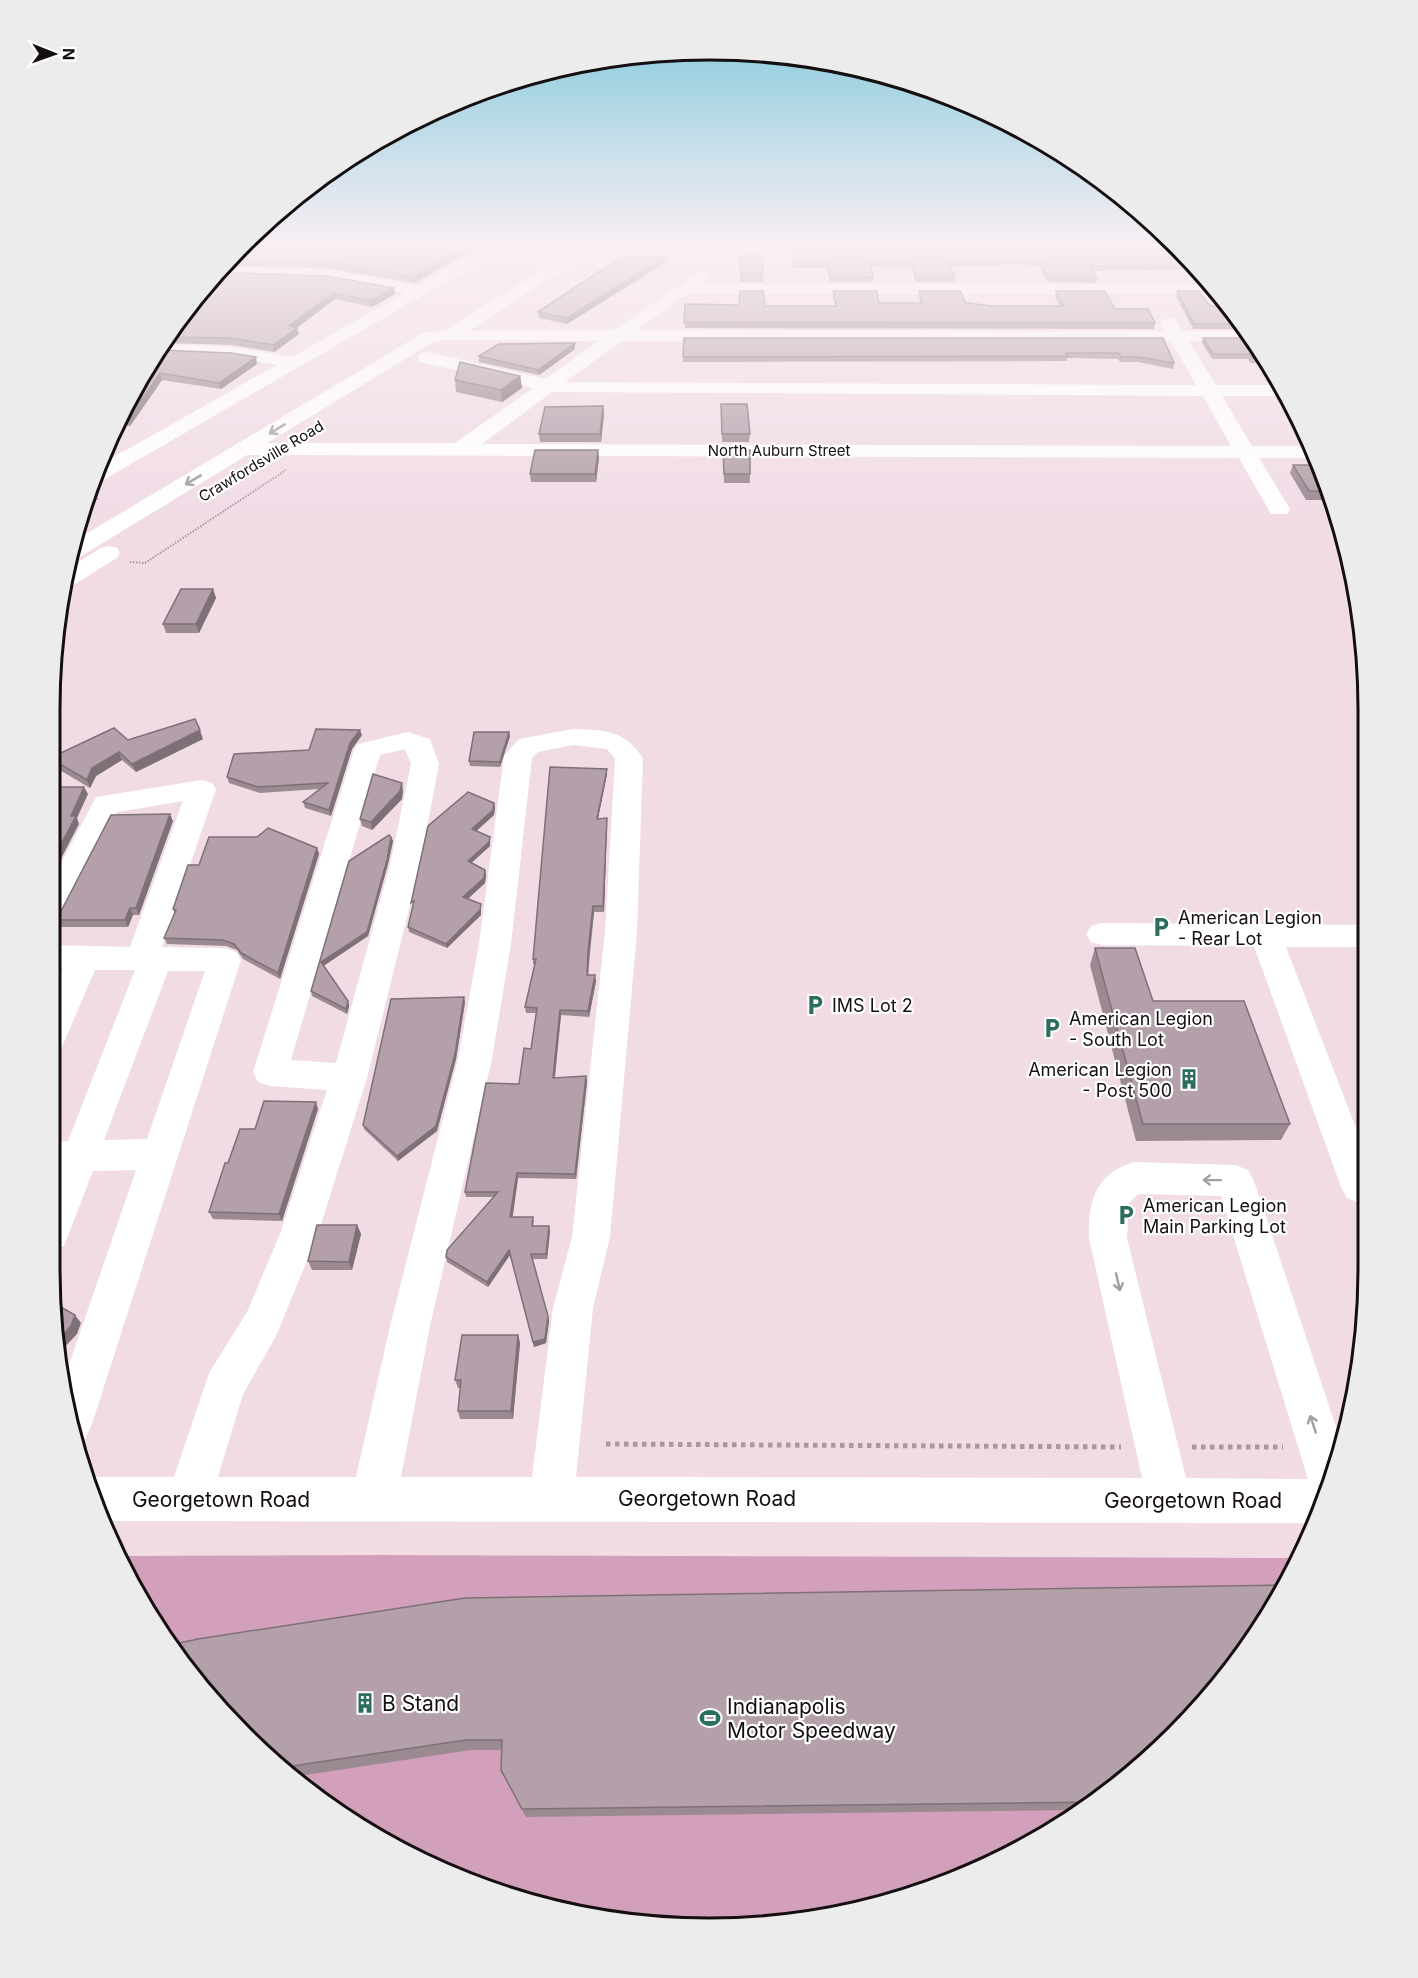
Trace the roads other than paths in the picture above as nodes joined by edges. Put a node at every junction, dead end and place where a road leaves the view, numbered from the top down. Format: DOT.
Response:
graph roads {
  1 [pos="346,333"];
  2 [pos="453,333"];
  3 [pos="622,333"];
  4 [pos="1176,333"];
  5 [pos="450,335"];
  6 [pos="618,336"];
  7 [pos="1178,336"];
  8 [pos="1240,336"];
  9 [pos="168,349"];
  10 [pos="427,358"];
  11 [pos="294,363"];
  12 [pos="548,387"];
  13 [pos="1210,391"];
  14 [pos="1274,391"];
  15 [pos="115,448"];
  16 [pos="144,448"];
  17 [pos="244,449"];
  18 [pos="280,449"];
  19 [pos="461,449"];
  20 [pos="1246,452"];
  21 [pos="1305,452"];
  22 [pos="105,471"];
  23 [pos="1279,509"];
  24 [pos="81,547"];
  25 [pos="74,575"];
  26 [pos="60,894"];
  27 [pos="1102,934"];
  28 [pos="1266,936"];
  29 [pos="1358,936"];
  30 [pos="67,957"];
  31 [pos="149,958"];
  32 [pos="60,990"];
  33 [pos="350,1078"];
  34 [pos="159,1154"];
  35 [pos="65,1156"];
  36 [pos="1358,1181"];
  37 [pos="60,1182"];
  38 [pos="75,1409"];
  39 [pos="1326,1464"];
  40 [pos="102,1498"];
  41 [pos="374,1498"];
  42 [pos="552,1498"];
  43 [pos="189,1499"];
  44 [pos="1169,1500"];
  45 [pos="1315,1501"];
  1 -- 11 [label="street"];
  2 -- 5 [label="street, Crawfordsville Road"];
  3 -- 6 [label="street"];
  4 -- 7 [label="street"];
  5 -- 6 [label="street"];
  5 -- 10 [label="street, Crawfordsville Road"];
  5 -- 17 [label="street, Crawfordsville Road, one-way"];
  6 -- 7 [label="street"];
  6 -- 12 [label="street"];
  7 -- 8 [label="street"];
  7 -- 13 [label="street"];
  9 -- 11 [label="street"];
  10 -- 12 [label="street"];
  10 -- 18 [label="street, Crawfordsville Road"];
  11 -- 16 [label="street"];
  12 -- 13 [label="street"];
  12 -- 19 [label="street"];
  13 -- 14 [label="street"];
  13 -- 20 [label="street"];
  15 -- 16 [label="street"];
  16 -- 22 [label="street"];
  17 -- 18 [label="street, North Auburn Street"];
  17 -- 24 [label="street, Crawfordsville Road, one-way"];
  18 -- 19 [label="street, North Auburn Street"];
  18 -- 25 [label="street, Crawfordsville Road"];
  19 -- 20 [label="street, North Auburn Street"];
  20 -- 21 [label="street, North Auburn Street"];
  20 -- 23 [label="street"];
  26 -- 31 [label="street"];
  27 -- 28 [label="street"];
  28 -- 29 [label="street"];
  28 -- 36 [label="street"];
  30 -- 31 [label="street"];
  30 -- 32 [label="street"];
  31 -- 34 [label="street"];
  31 -- 35 [label="street"];
  33 -- 33 [label="street"];
  33 -- 43 [label="street"];
  34 -- 35 [label="street"];
  34 -- 38 [label="street"];
  35 -- 37 [label="street"];
  39 -- 44 [label="street, one-way"];
  40 -- 43 [label="street, Georgetown Road"];
  41 -- 42 [label="street, Georgetown Road"];
  41 -- 42 [label="street"];
  41 -- 43 [label="street, Georgetown Road"];
  42 -- 44 [label="street, Georgetown Road"];
  44 -- 45 [label="street, Georgetown Road"];
}
